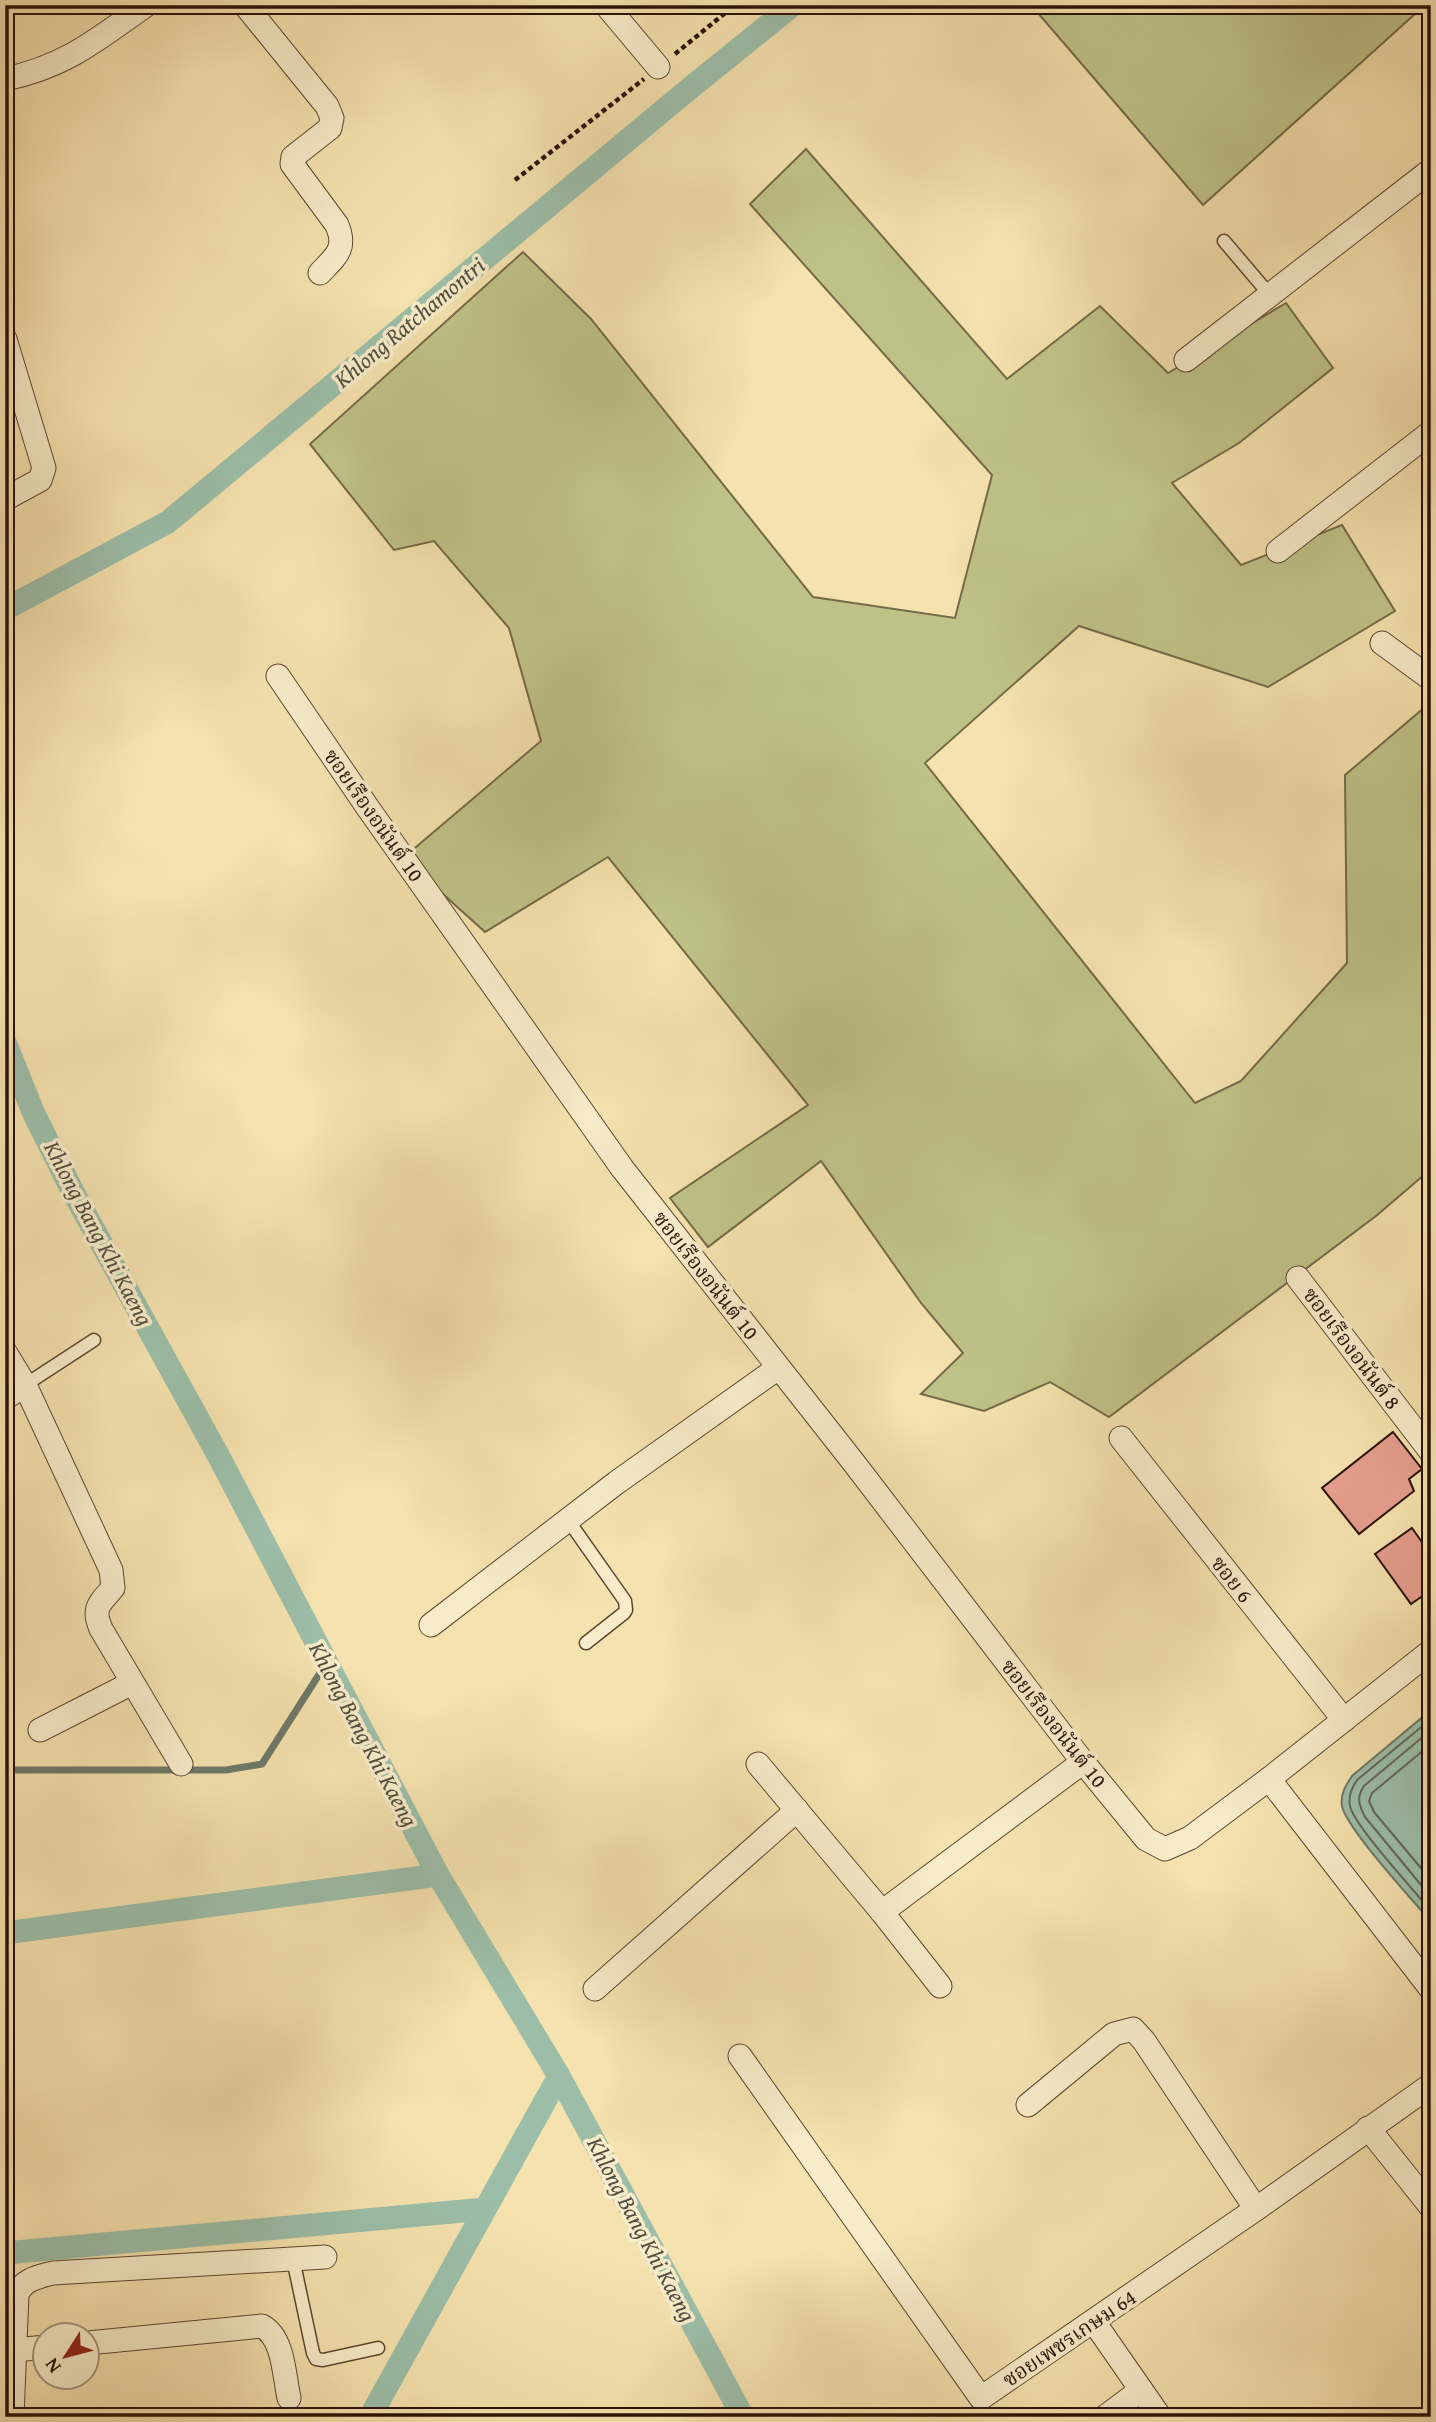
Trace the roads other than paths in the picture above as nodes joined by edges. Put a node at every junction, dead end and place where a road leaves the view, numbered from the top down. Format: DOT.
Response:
graph roads {
  1 [pos="146,5"];
  2 [pos="245,5"];
  3 [pos="606,5"];
  4 [pos="658,67"];
  5 [pos="5,79"];
  6 [pos="1431,170"];
  7 [pos="1224,241"];
  8 [pos="320,273"];
  9 [pos="1269,294"];
  10 [pos="5,339"];
  11 [pos="1186,360"];
  12 [pos="1431,432"];
  13 [pos="5,499"];
  14 [pos="1278,551"];
  15 [pos="1382,643"];
  16 [pos="278,676"];
  17 [pos="1431,679"];
  18 [pos="1298,1278"];
  19 [pos="94,1340"];
  20 [pos="5,1352"];
  21 [pos="778,1368"];
  22 [pos="25,1385"];
  23 [pos="5,1398"];
  24 [pos="1121,1438"];
  25 [pos="1431,1452"];
  26 [pos="568,1520"];
  27 [pos="431,1625"];
  28 [pos="586,1643"];
  29 [pos="1431,1651"];
  30 [pos="132,1682"];
  31 [pos="1344,1720"];
  32 [pos="40,1730"];
  33 [pos="1083,1762"];
  34 [pos="181,1764"];
  35 [pos="758,1764"];
  36 [pos="1269,1779"];
  37 [pos="797,1810"];
  38 [pos="882,1912"];
  39 [pos="940,1986"];
  40 [pos="594,1989"];
  41 [pos="1431,1989"];
  42 [pos="740,2056"];
  43 [pos="1431,2085"];
  44 [pos="1028,2105"];
  45 [pos="1368,2128"];
  46 [pos="1431,2207"];
  47 [pos="1256,2209"];
  48 [pos="325,2258"];
  49 [pos="293,2259"];
  50 [pos="1094,2322"];
  51 [pos="102,2342"];
  52 [pos="32,2348"];
  53 [pos="378,2348"];
  54 [pos="15,2350"];
  55 [pos="1141,2390"];
  56 [pos="289,2398"];
  57 [pos="987,2407"];
  58 [pos="10,2414"];
  59 [pos="1105,2417"];
  60 [pos="1160,2417"];
  1 -- 5 [label="street"];
  2 -- 8 [label="street"];
  3 -- 4 [label="street"];
  6 -- 9 [label="street"];
  7 -- 9 [label="lane"];
  9 -- 11 [label="street"];
  10 -- 13 [label="street"];
  12 -- 14 [label="street"];
  15 -- 17 [label="street"];
  16 -- 21 [label="street, ซอยเรืองอนันต์ 10"];
  18 -- 25 [label="street, ซอยเรืองอนันต์ 8"];
  19 -- 22 [label="lane"];
  20 -- 22 [label="street"];
  21 -- 26 [label="street"];
  21 -- 33 [label="street, ซอยเรืองอนันต์ 10"];
  22 -- 23 [label="street"];
  22 -- 30 [label="street"];
  24 -- 31 [label="street, ซอย 6"];
  26 -- 27 [label="street"];
  26 -- 28 [label="lane"];
  29 -- 31 [label="street"];
  30 -- 32 [label="street"];
  30 -- 34 [label="street"];
  31 -- 36 [label="street"];
  33 -- 36 [label="street, ซอยเรืองอนันต์ 10"];
  33 -- 38 [label="street"];
  35 -- 37 [label="street"];
  36 -- 41 [label="street"];
  37 -- 38 [label="street"];
  37 -- 40 [label="street"];
  38 -- 39 [label="street"];
  42 -- 57 [label="street, ซอยเพชรเกษม 64"];
  43 -- 45 [label="street, ซอยเพชรเกษม 64"];
  44 -- 47 [label="street"];
  45 -- 46 [label="street"];
  45 -- 47 [label="street, ซอยเพชรเกษม 64"];
  47 -- 50 [label="street, ซอยเพชรเกษม 64"];
  48 -- 49 [label="street"];
  49 -- 53 [label="lane"];
  49 -- 54 [label="street"];
  50 -- 55 [label="street"];
  50 -- 57 [label="street, ซอยเพชรเกษม 64"];
  51 -- 56 [label="street"];
  52 -- 54 [label="street"];
  54 -- 58 [label="street"];
  55 -- 59 [label="street"];
  55 -- 60 [label="street"];
}
